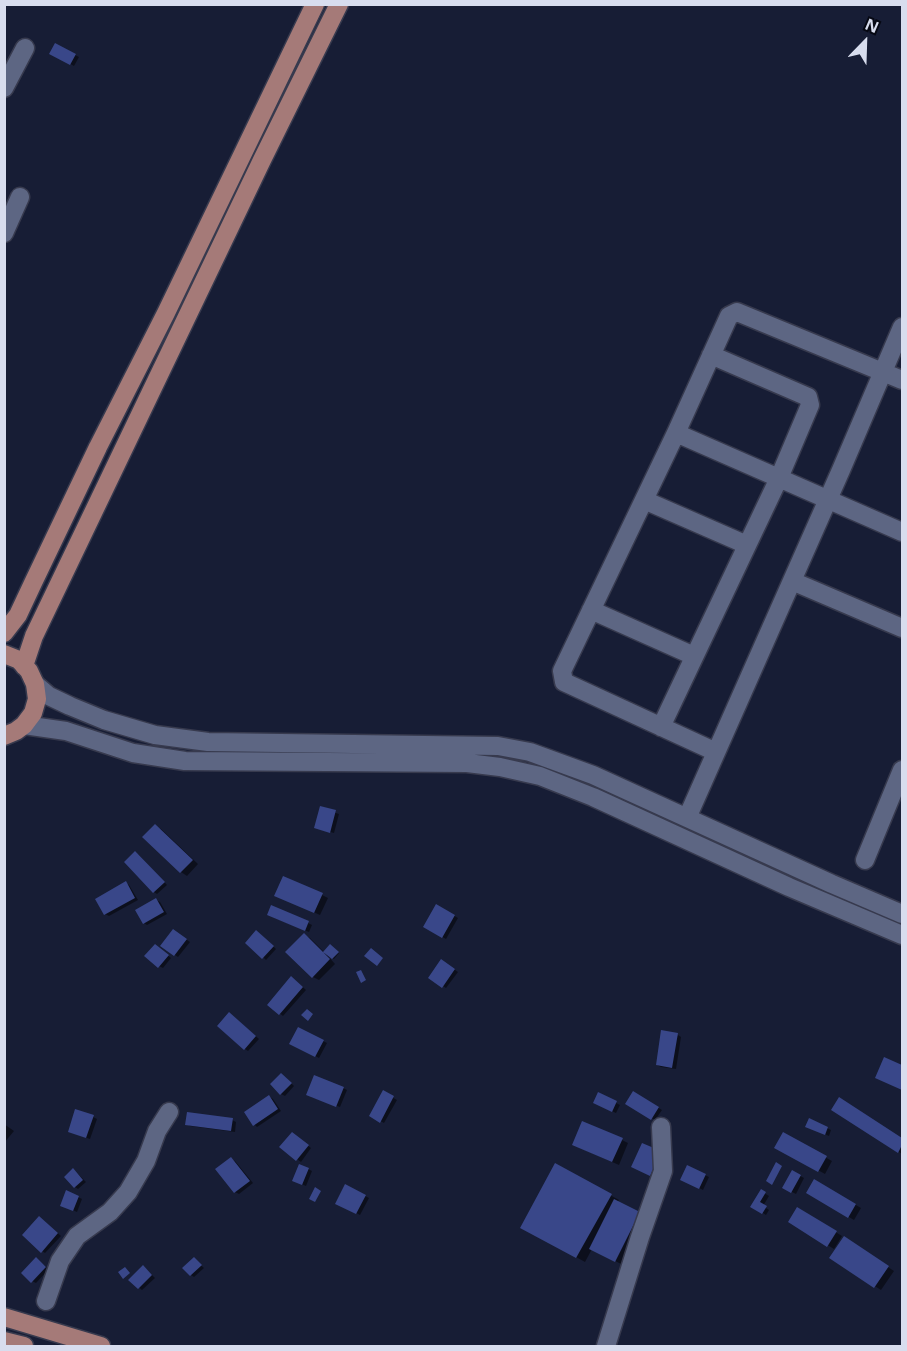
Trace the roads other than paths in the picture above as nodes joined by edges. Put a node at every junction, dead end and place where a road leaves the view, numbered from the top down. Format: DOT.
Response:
graph roads {
  1 [pos="315,4"];
  2 [pos="339,4"];
  3 [pos="25,48"];
  4 [pos="4,88"];
  5 [pos="20,197"];
  6 [pos="4,233"];
  7 [pos="903,327"];
  8 [pos="711,355"];
  9 [pos="883,372"];
  10 [pos="903,380"];
  11 [pos="676,433"];
  12 [pos="779,478"];
  13 [pos="644,500"];
  14 [pos="828,500"];
  15 [pos="903,532"];
  16 [pos="747,545"];
  17 [pos="792,581"];
  18 [pos="591,610"];
  19 [pos="903,628"];
  20 [pos="4,633"];
  21 [pos="4,654"];
  22 [pos="694,656"];
  23 [pos="24,666"];
  24 [pos="35,684"];
  25 [pos="24,725"];
  26 [pos="661,727"];
  27 [pos="4,736"];
  28 [pos="716,752"];
  29 [pos="903,770"];
  30 [pos="895,808"];
  31 [pos="687,818"];
  32 [pos="865,860"];
  33 [pos="903,914"];
  34 [pos="903,936"];
  35 [pos="169,1112"];
  36 [pos="661,1127"];
  37 [pos="46,1301"];
  38 [pos="4,1317"];
  39 [pos="4,1341"];
  40 [pos="24,1347"];
  41 [pos="101,1347"];
  42 [pos="606,1347"];
  1 -- 20 [label="main road"];
  2 -- 23 [label="main road"];
  3 -- 4 [label="street"];
  5 -- 6 [label="street"];
  7 -- 9 [label="street"];
  8 -- 9 [label="street"];
  8 -- 11 [label="street"];
  8 -- 12 [label="street"];
  9 -- 10 [label="street"];
  9 -- 14 [label="street"];
  11 -- 12 [label="street"];
  11 -- 13 [label="street"];
  12 -- 14 [label="street"];
  12 -- 16 [label="street"];
  13 -- 16 [label="street"];
  13 -- 18 [label="street"];
  14 -- 15 [label="street"];
  14 -- 17 [label="street"];
  16 -- 22 [label="street"];
  17 -- 19 [label="street"];
  17 -- 28 [label="street"];
  18 -- 22 [label="street"];
  18 -- 26 [label="street"];
  21 -- 23 [label="main road"];
  22 -- 26 [label="street"];
  23 -- 24 [label="main road"];
  24 -- 25 [label="main road"];
  24 -- 31 [label="street"];
  25 -- 27 [label="main road"];
  25 -- 34 [label="street"];
  26 -- 28 [label="street"];
  28 -- 31 [label="street"];
  29 -- 30 [label="street"];
  30 -- 32 [label="street"];
  31 -- 33 [label="street"];
  35 -- 37 [label="street"];
  36 -- 42 [label="street"];
  38 -- 41 [label="main road"];
  39 -- 40 [label="main road"];
}
